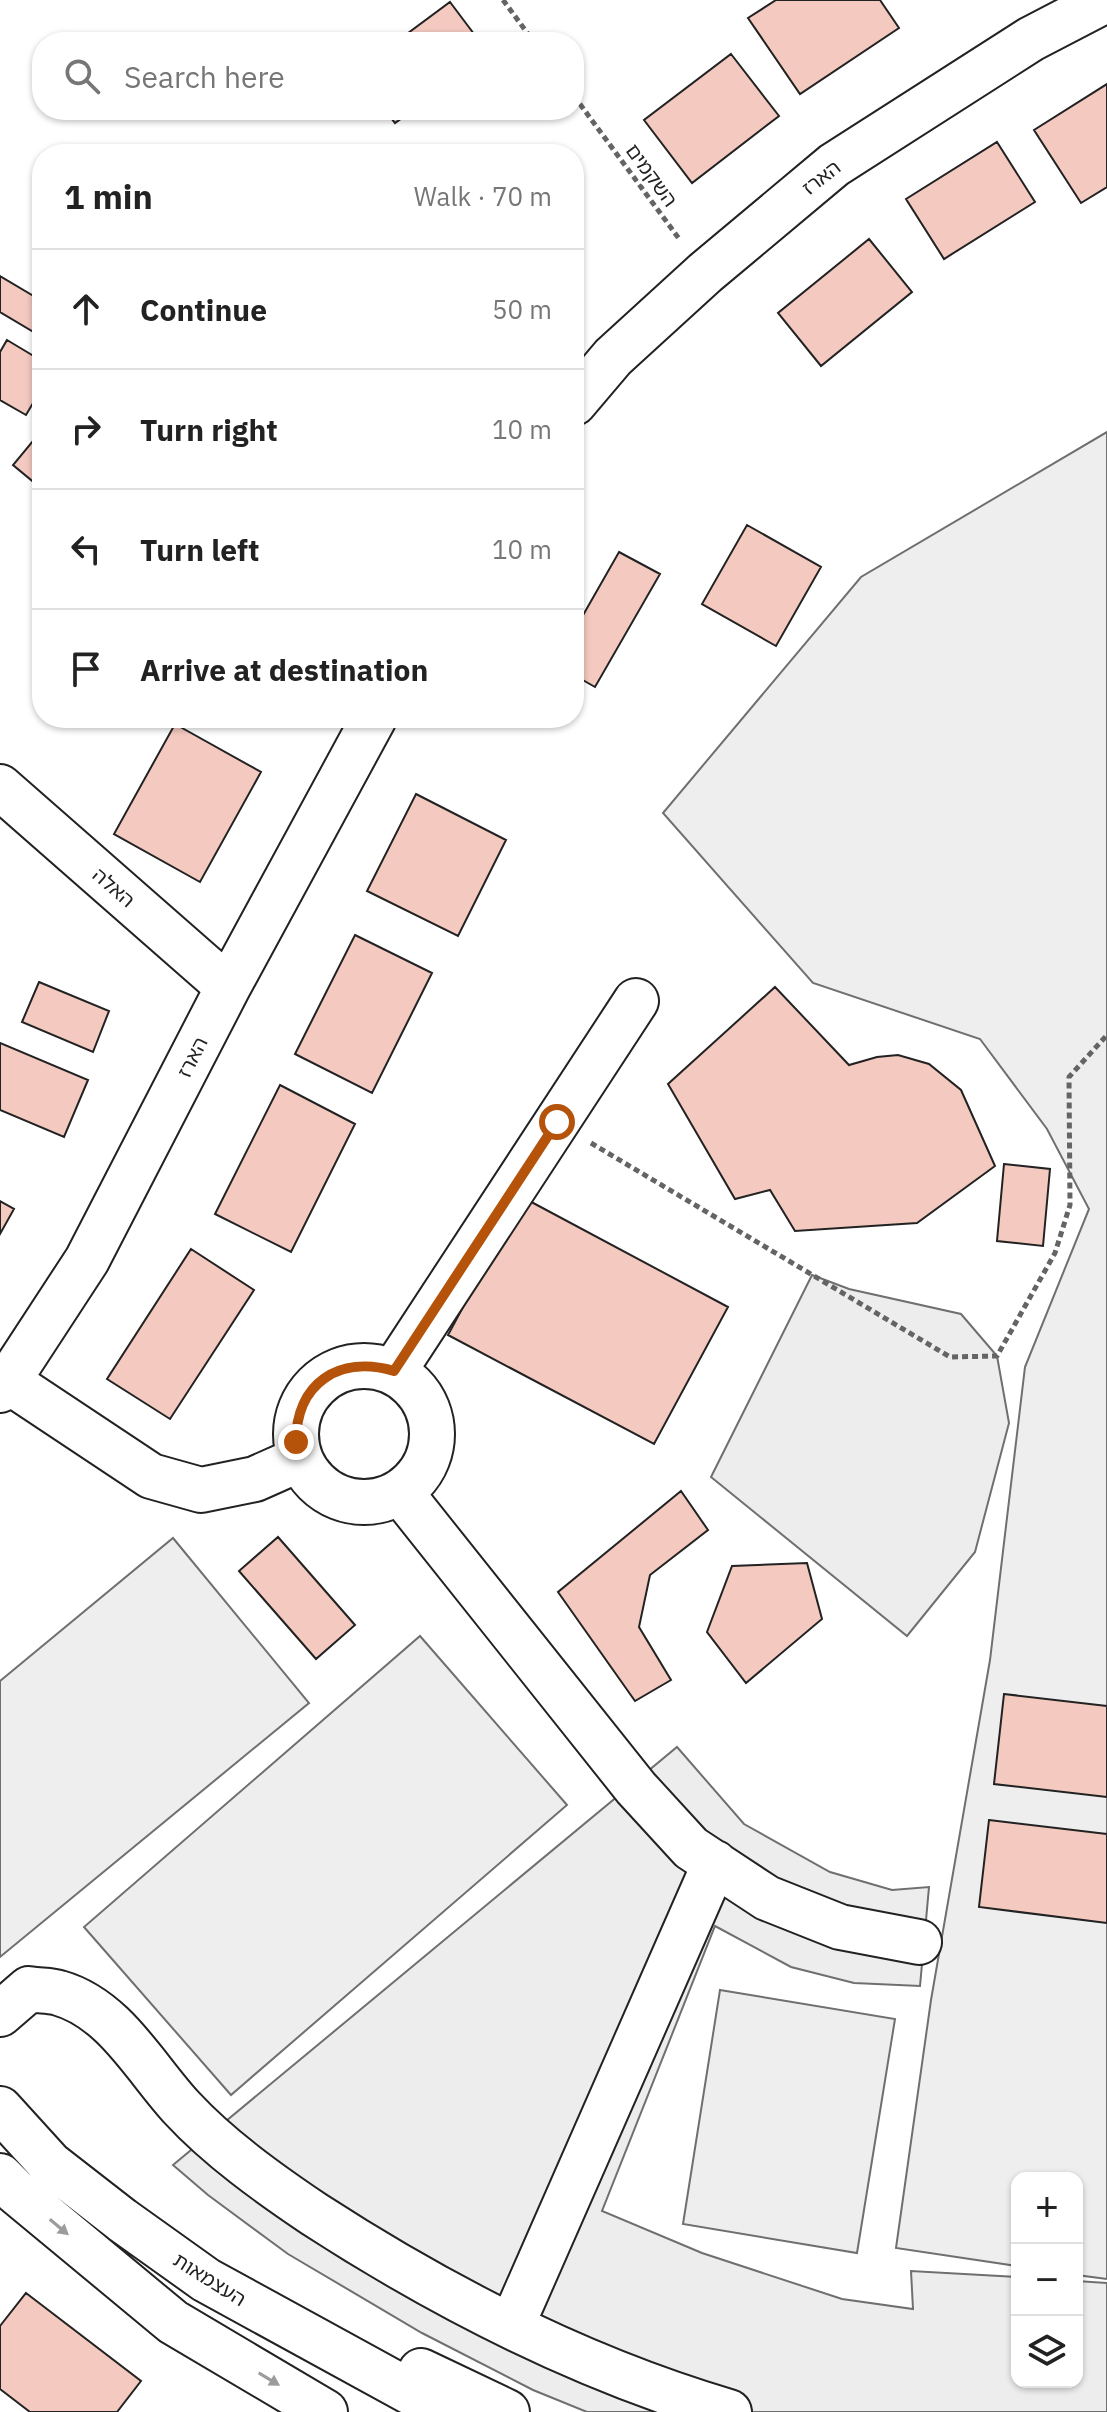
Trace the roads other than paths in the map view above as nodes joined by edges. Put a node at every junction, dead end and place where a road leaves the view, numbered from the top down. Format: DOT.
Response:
graph roads {
  1 [pos="1106,0"];
  2 [pos="584,391"];
  3 [pos="369,728"];
  4 [pos="0,787"];
  5 [pos="228,987"];
  6 [pos="636,1001"];
  7 [pos="394,1371"];
  8 [pos="4,1386"];
  9 [pos="300,1459"];
  10 [pos="401,1493"];
  11 [pos="715,1863"];
  12 [pos="919,1942"];
  13 [pos="0,2014"];
  14 [pos="0,2109"];
  15 [pos="0,2176"];
  16 [pos="206,2280"];
  17 [pos="512,2325"];
  18 [pos="386,2398"];
  19 [pos="325,2412"];
  20 [pos="447,2412"];
  21 [pos="507,2412"];
  22 [pos="729,2412"];
  1 -- 2 [label="street, הארז"];
  3 -- 5 [label="street, הארז"];
  4 -- 5 [label="street, האלה"];
  5 -- 8 [label="street, הארז"];
  6 -- 7 [label="street"];
  7 -- 9 [label="street"];
  7 -- 10 [label="street"];
  8 -- 9 [label="street"];
  9 -- 10 [label="street"];
  10 -- 11 [label="street"];
  11 -- 12 [label="street"];
  11 -- 17 [label="street"];
  13 -- 17 [label="street"];
  14 -- 16 [label="street, העצמאות"];
  15 -- 19 [label="street, one-way"];
  16 -- 18 [label="street, העצמאות"];
  16 -- 21 [label="street"];
  17 -- 22 [label="street"];
  18 -- 20 [label="street, העצמאות"];
}
